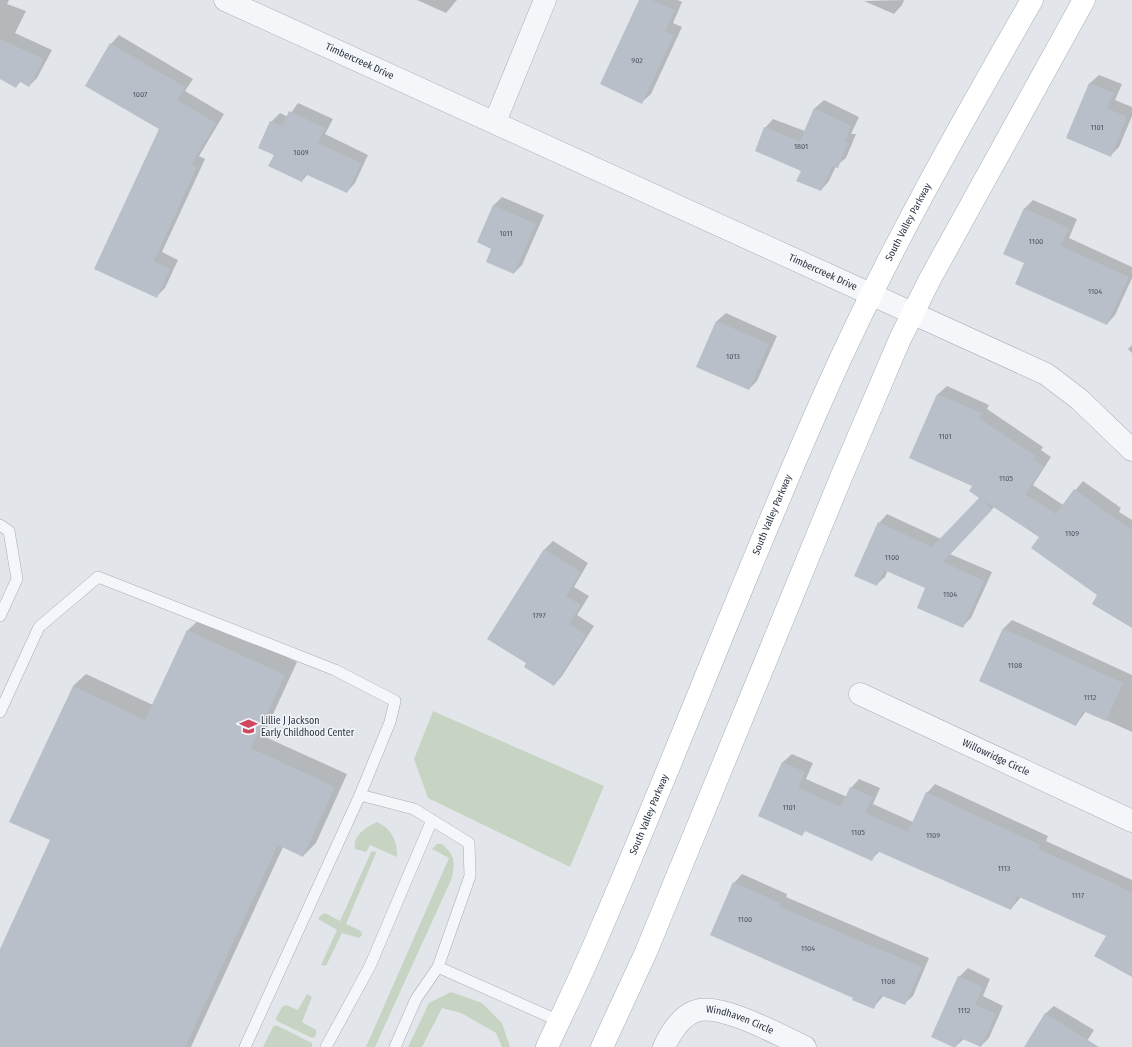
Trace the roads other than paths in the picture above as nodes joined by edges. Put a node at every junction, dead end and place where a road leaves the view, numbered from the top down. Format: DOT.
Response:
graph roads {
  1 [pos="226,0"];
  2 [pos="545,0"];
  3 [pos="1032,0"];
  4 [pos="1084,0"];
  5 [pos="495,122"];
  6 [pos="871,293"];
  7 [pos="913,313"];
  8 [pos="1132,450"];
  9 [pos="0,525"];
  10 [pos="0,616"];
  11 [pos="860,694"];
  12 [pos="0,712"];
  13 [pos="360,795"];
  14 [pos="432,820"];
  15 [pos="1132,821"];
  16 [pos="438,967"];
  17 [pos="559,1021"];
  18 [pos="245,1047"];
  19 [pos="326,1047"];
  20 [pos="395,1047"];
  21 [pos="546,1047"];
  22 [pos="602,1047"];
  23 [pos="664,1047"];
  24 [pos="805,1047"];
  1 -- 5 [label="street, Timbercreek Drive"];
  2 -- 5 [label="street"];
  3 -- 6 [label="main road, South Valley Parkway"];
  4 -- 7 [label="main road"];
  5 -- 6 [label="street, Timbercreek Drive"];
  6 -- 7 [label="street, Timbercreek Drive"];
  6 -- 17 [label="main road, South Valley Parkway"];
  7 -- 8 [label="street, Timbercreek Drive"];
  7 -- 22 [label="main road"];
  9 -- 10 [label="lane"];
  11 -- 15 [label="street, Willowridge Circle"];
  12 -- 13 [label="lane"];
  13 -- 14 [label="lane"];
  13 -- 18 [label="lane"];
  14 -- 16 [label="lane"];
  14 -- 19 [label="lane"];
  16 -- 17 [label="lane"];
  16 -- 20 [label="lane"];
  17 -- 21 [label="main road, South Valley Parkway"];
  23 -- 24 [label="street, Windhaven Circle"];
}
